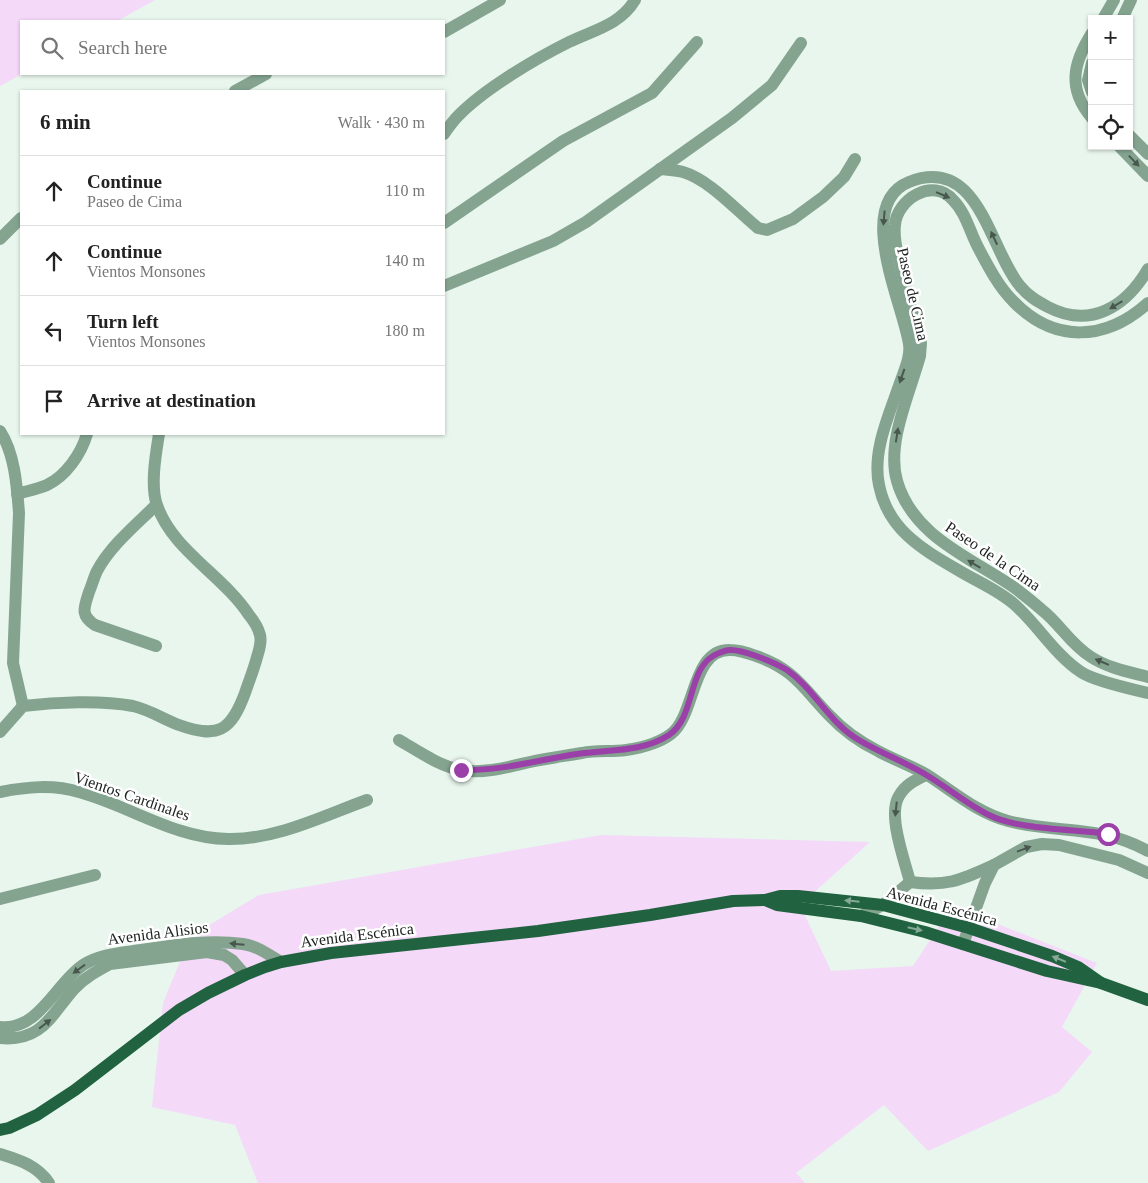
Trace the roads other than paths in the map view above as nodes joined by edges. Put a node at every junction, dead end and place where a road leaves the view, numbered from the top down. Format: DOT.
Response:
graph roads {
  1 [pos="500,0"];
  2 [pos="635,0"];
  3 [pos="1114,0"];
  4 [pos="1131,0"];
  5 [pos="1105,15"];
  6 [pos="1124,15"];
  7 [pos="445,31"];
  8 [pos="1088,39"];
  9 [pos="696,42"];
  10 [pos="801,43"];
  11 [pos="264,75"];
  12 [pos="1074,80"];
  13 [pos="1088,85"];
  14 [pos="237,90"];
  15 [pos="1088,112"];
  16 [pos="445,133"];
  17 [pos="1133,140"];
  18 [pos="1123,150"];
  19 [pos="1148,154"];
  20 [pos="855,159"];
  21 [pos="660,169"];
  22 [pos="1148,176"];
  23 [pos="20,219"];
  24 [pos="445,222"];
  25 [pos="0,239"];
  26 [pos="1148,269"];
  27 [pos="445,286"];
  28 [pos="1144,286"];
  29 [pos="1030,297"];
  30 [pos="1148,303"];
  31 [pos="1021,309"];
  32 [pos="0,431"];
  33 [pos="87,435"];
  34 [pos="159,435"];
  35 [pos="17,494"];
  36 [pos="156,505"];
  37 [pos="156,646"];
  38 [pos="1148,677"];
  39 [pos="1148,692"];
  40 [pos="23,706"];
  41 [pos="0,732"];
  42 [pos="399,740"];
  43 [pos="926,775"];
  44 [pos="0,792"];
  45 [pos="367,800"];
  46 [pos="1128,841"];
  47 [pos="1148,851"];
  48 [pos="1119,860"];
  49 [pos="994,865"];
  50 [pos="1148,873"];
  51 [pos="95,875"];
  52 [pos="910,882"];
  53 [pos="0,899"];
  54 [pos="765,900"];
  55 [pos="883,905"];
  56 [pos="861,916"];
  57 [pos="969,928"];
  58 [pos="963,944"];
  59 [pos="281,962"];
  60 [pos="245,975"];
  61 [pos="1101,983"];
  62 [pos="1148,1000"];
  63 [pos="0,1027"];
  64 [pos="0,1038"];
  65 [pos="0,1130"];
  66 [pos="0,1154"];
  67 [pos="50,1183"];
  1 -- 7 [label="street"];
  2 -- 16 [label="street"];
  3 -- 5 [label="street"];
  4 -- 6 [label="street"];
  8 -- 12 [label="street"];
  9 -- 24 [label="street"];
  10 -- 21 [label="street"];
  11 -- 14 [label="street"];
  12 -- 13 [label="street"];
  12 -- 15 [label="street"];
  17 -- 19 [label="street"];
  18 -- 22 [label="street, one-way"];
  20 -- 21 [label="street"];
  21 -- 27 [label="street"];
  23 -- 25 [label="street"];
  26 -- 28 [label="street, Paseo de Cima"];
  28 -- 29 [label="street, Paseo de Cima, one-way"];
  29 -- 31 [label="street"];
  29 -- 39 [label="street, Paseo de Cima, one-way"];
  30 -- 31 [label="street, Paseo de la Cima"];
  38 -- 31 [label="street, Paseo de la Cima, one-way"];
  32 -- 35 [label="street"];
  33 -- 35 [label="street"];
  34 -- 36 [label="street"];
  35 -- 40 [label="street"];
  36 -- 37 [label="street"];
  36 -- 40 [label="street"];
  40 -- 41 [label="street"];
  42 -- 43 [label="street"];
  43 -- 46 [label="street"];
  43 -- 52 [label="street, one-way"];
  44 -- 45 [label="street, Vientos Cardinales"];
  46 -- 47 [label="street"];
  46 -- 48 [label="street"];
  49 -- 48 [label="street, one-way"];
  48 -- 50 [label="street"];
  49 -- 52 [label="street"];
  49 -- 57 [label="street"];
  51 -- 53 [label="street"];
  52 -- 55 [label="street"];
  55 -- 54 [label="main road, Avenida Escénica, one-way"];
  54 -- 56 [label="main road, Avenida Escénica"];
  54 -- 59 [label="main road, Avenida Escénica"];
  55 -- 56 [label="street"];
  55 -- 57 [label="main road, Avenida Escénica"];
  56 -- 58 [label="main road, Avenida Escénica, one-way"];
  57 -- 58 [label="street"];
  61 -- 57 [label="main road, Avenida Escénica, one-way"];
  58 -- 61 [label="main road, Avenida Escénica"];
  59 -- 60 [label="main road, Avenida Escénica"];
  59 -- 63 [label="street, Avenida Alisios, one-way"];
  64 -- 60 [label="street, Avenida Alisios, one-way"];
  60 -- 65 [label="main road, Avenida Escénica"];
  61 -- 62 [label="main road, Avenida Escénica"];
  66 -- 67 [label="street"];
}
